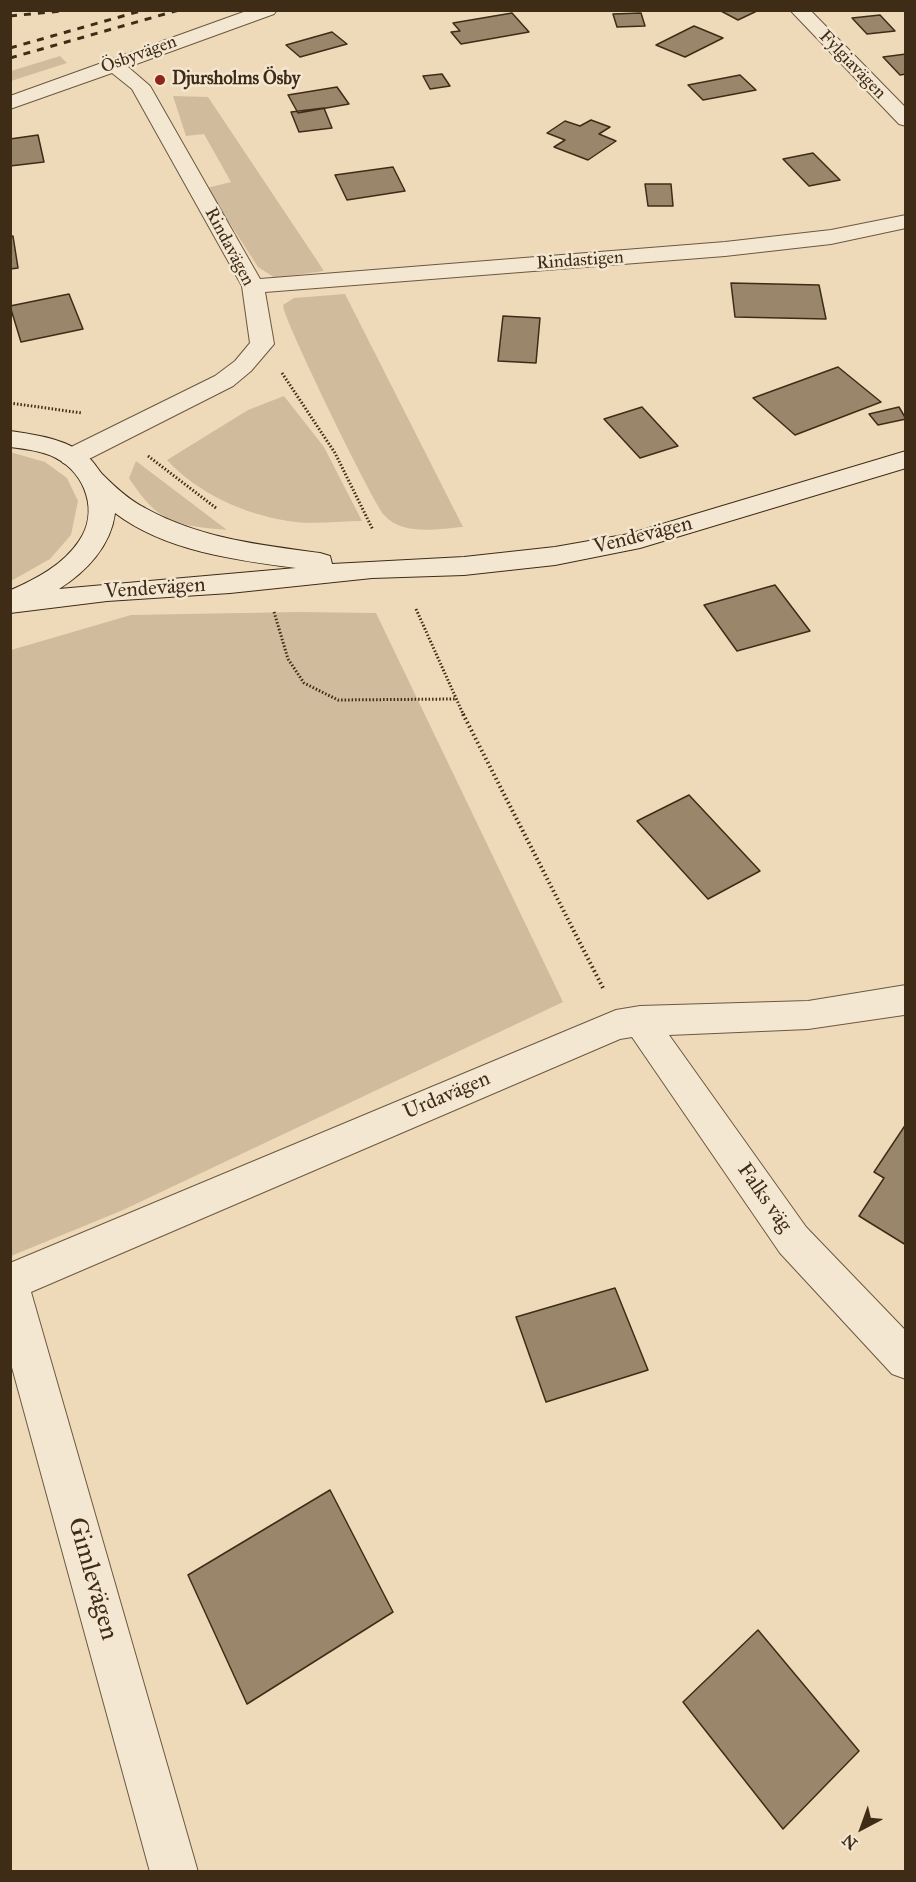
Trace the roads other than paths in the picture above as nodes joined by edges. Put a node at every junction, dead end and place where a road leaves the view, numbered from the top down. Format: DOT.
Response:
graph roads {
  1 [pos="268,10"];
  2 [pos="799,10"];
  3 [pos="113,64"];
  4 [pos="10,103"];
  5 [pos="906,120"];
  6 [pos="906,221"];
  7 [pos="253,286"];
  8 [pos="10,439"];
  9 [pos="72,457"];
  10 [pos="906,459"];
  11 [pos="94,480"];
  12 [pos="372,569"];
  13 [pos="10,603"];
  14 [pos="906,999"];
  15 [pos="628,1023"];
  16 [pos="10,1285"];
  17 [pos="906,1360"];
  18 [pos="174,1872"];
  1 -- 3 [label="street, Ösbyvägen"];
  2 -- 5 [label="street, Fylgiavägen"];
  3 -- 4 [label="street, Ösbyvägen"];
  3 -- 7 [label="street, Rindavägen"];
  6 -- 7 [label="street, Rindastigen"];
  7 -- 9 [label="street, Rindavägen"];
  8 -- 9 [label="street"];
  9 -- 11 [label="street, Vendevägen"];
  10 -- 12 [label="street, Vendevägen"];
  11 -- 12 [label="street, Vendevägen"];
  11 -- 13 [label="street"];
  12 -- 13 [label="street, Vendevägen"];
  14 -- 15 [label="street, Urdavägen"];
  15 -- 16 [label="street, Urdavägen"];
  15 -- 17 [label="street, Falks väg"];
  16 -- 18 [label="street, Gimlevägen"];
}
